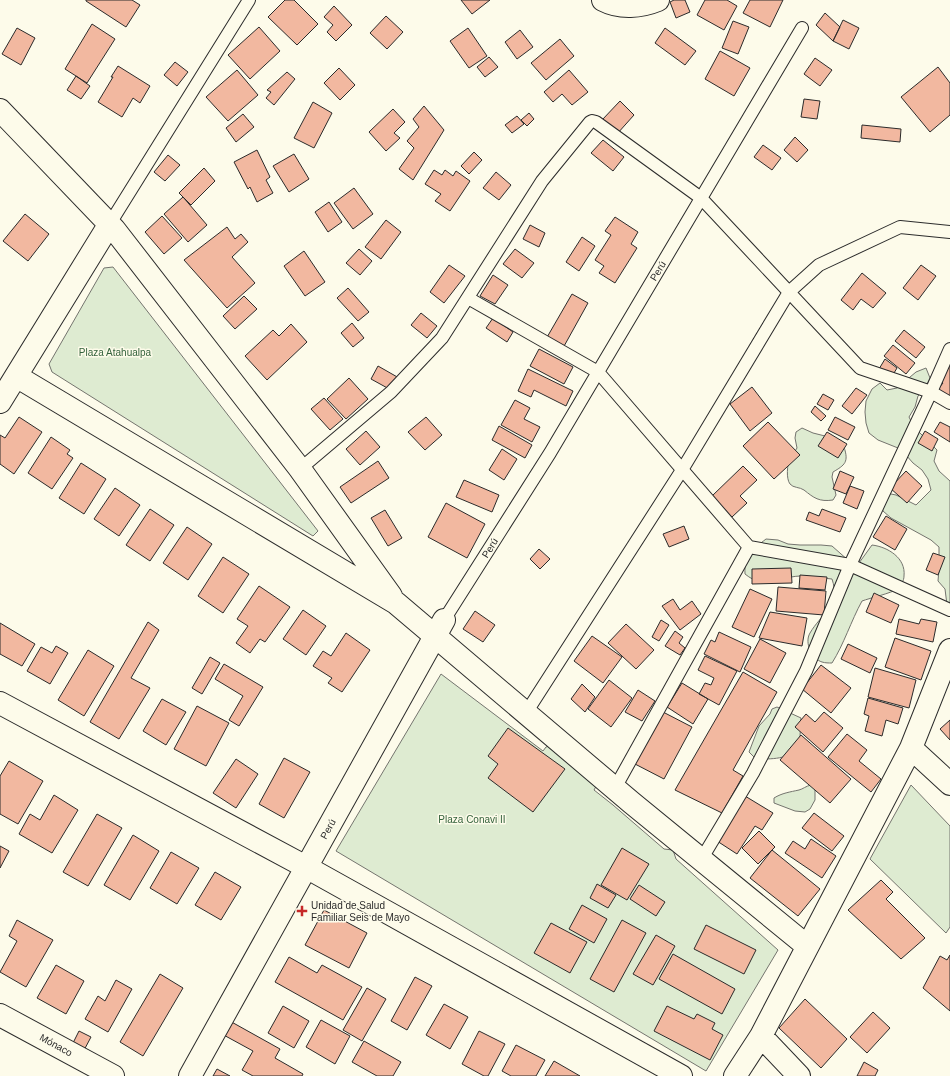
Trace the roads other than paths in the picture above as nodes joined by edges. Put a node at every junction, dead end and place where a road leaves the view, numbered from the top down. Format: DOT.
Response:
graph roads {
  1 [pos="249,0"];
  2 [pos="603,0"];
  3 [pos="658,0"];
  4 [pos="802,28"];
  5 [pos="0,110"];
  6 [pos="701,198"];
  7 [pos="109,225"];
  8 [pos="950,232"];
  9 [pos="789,292"];
  10 [pos="468,298"];
  11 [pos="950,349"];
  12 [pos="598,372"];
  13 [pos="16,376"];
  14 [pos="931,392"];
  15 [pos="0,402"];
  16 [pos="950,403"];
  17 [pos="300,469"];
  18 [pos="682,470"];
  19 [pos="749,547"];
  20 [pos="850,564"];
  21 [pos="396,603"];
  22 [pos="950,610"];
  23 [pos="440,628"];
  24 [pos="950,650"];
  25 [pos="0,703"];
  26 [pos="526,713"];
  27 [pos="911,748"];
  28 [pos="950,784"];
  29 [pos="614,788"];
  30 [pos="701,860"];
  31 [pos="306,867"];
  32 [pos="807,946"];
  33 [pos="0,1015"];
  34 [pos="760,1036"];
  35 [pos="113,1076"];
  36 [pos="190,1076"];
  37 [pos="681,1076"];
  38 [pos="735,1076"];
  39 [pos="799,1076"];
  1 -- 7 [label="lane"];
  2 -- 3 [label="street"];
  4 -- 6 [label="lane, Perú"];
  5 -- 7 [label="street"];
  6 -- 9 [label="lane"];
  6 -- 10 [label="lane"];
  6 -- 12 [label="lane, Perú"];
  7 -- 13 [label="street"];
  7 -- 17 [label="street"];
  8 -- 9 [label="lane"];
  9 -- 14 [label="lane"];
  9 -- 18 [label="lane"];
  10 -- 12 [label="lane"];
  10 -- 17 [label="lane"];
  11 -- 14 [label="lane"];
  12 -- 18 [label="lane"];
  12 -- 23 [label="lane, Perú"];
  13 -- 15 [label="street"];
  13 -- 21 [label="street"];
  14 -- 16 [label="lane"];
  14 -- 20 [label="lane"];
  17 -- 21 [label="street"];
  18 -- 19 [label="lane"];
  18 -- 26 [label="lane"];
  19 -- 20 [label="lane"];
  19 -- 29 [label="lane"];
  20 -- 22 [label="lane"];
  20 -- 30 [label="lane"];
  21 -- 23 [label="street"];
  23 -- 26 [label="street"];
  23 -- 31 [label="street, Perú"];
  24 -- 27 [label="street"];
  25 -- 31 [label="street"];
  26 -- 29 [label="street"];
  27 -- 28 [label="street"];
  27 -- 32 [label="street"];
  29 -- 30 [label="street"];
  30 -- 32 [label="street"];
  31 -- 36 [label="street, Perú"];
  31 -- 37 [label="street"];
  32 -- 34 [label="street"];
  33 -- 35 [label="street, Mónaco"];
  34 -- 38 [label="street"];
  34 -- 39 [label="street"];
}
